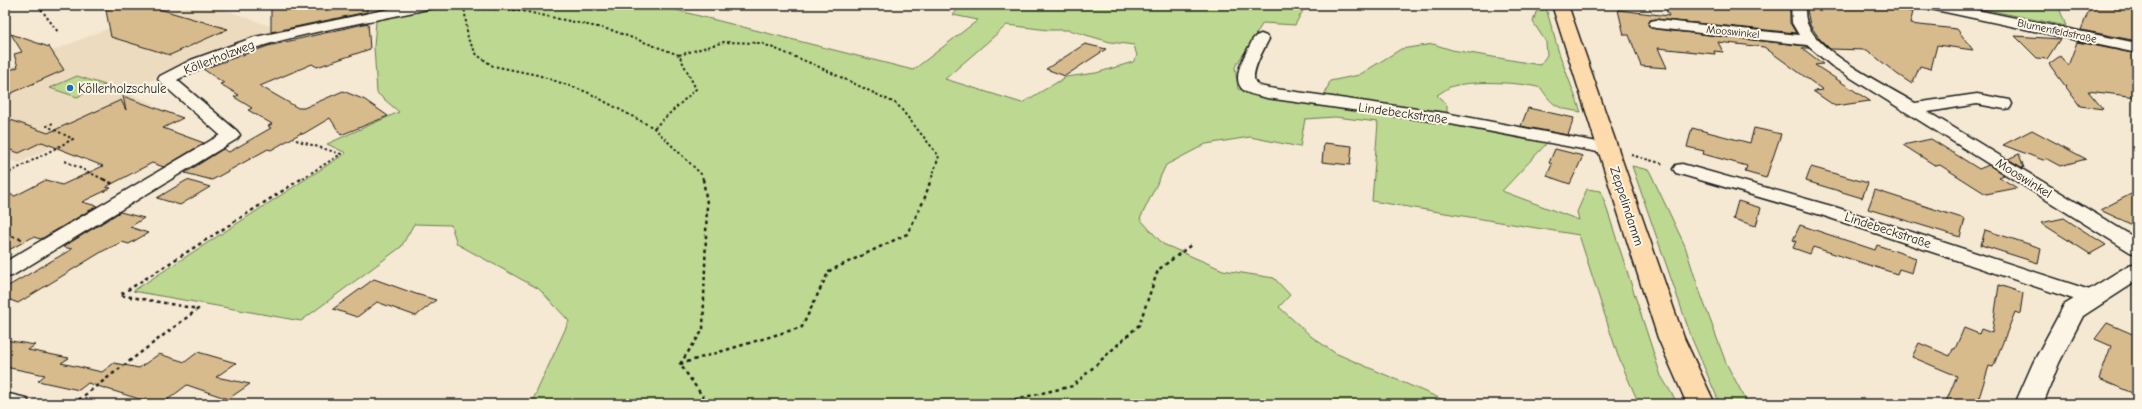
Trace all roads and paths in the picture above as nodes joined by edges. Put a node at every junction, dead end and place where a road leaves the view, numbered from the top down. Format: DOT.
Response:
graph roads {
  1 [pos="38,5"];
  2 [pos="428,5"];
  3 [pos="1560,5"];
  4 [pos="1798,5"];
  5 [pos="1931,5"];
  6 [pos="463,6"];
  7 [pos="1656,24"];
  8 [pos="58,32"];
  9 [pos="1261,39"];
  10 [pos="1810,41"];
  11 [pos="2137,48"];
  12 [pos="679,55"];
  13 [pos="2004,104"];
  14 [pos="1912,109"];
  15 [pos="53,123"];
  16 [pos="654,128"];
  17 [pos="296,140"];
  18 [pos="1608,149"];
  19 [pos="65,161"];
  20 [pos="1682,169"];
  21 [pos="5,175"];
  22 [pos="134,193"];
  23 [pos="1191,245"];
  24 [pos="2137,248"];
  25 [pos="2137,270"];
  26 [pos="5,271"];
  27 [pos="2092,298"];
  28 [pos="680,364"];
  29 [pos="5,401"];
  30 [pos="18,404"];
  31 [pos="73,404"];
  32 [pos="708,404"];
  33 [pos="994,404"];
  34 [pos="1701,404"];
  35 [pos="2029,404"];
  1 -- 8 [label="path"];
  2 -- 22 [label="street, Köllerholzweg"];
  3 -- 18 [label="main road, Zeppelindamm"];
  4 -- 10 [label="street, Mooswinkel"];
  5 -- 11 [label="street, Blumenfeldstraße"];
  6 -- 12 [label="path"];
  6 -- 16 [label="path"];
  7 -- 10 [label="street, Mooswinkel"];
  9 -- 18 [label="street, Lindebeckstraße"];
  10 -- 14 [label="street, Mooswinkel"];
  12 -- 16 [label="path"];
  12 -- 28 [label="path"];
  13 -- 14 [label="street"];
  14 -- 24 [label="street, Mooswinkel"];
  15 -- 21 [label="path"];
  16 -- 28 [label="path"];
  17 -- 31 [label="path"];
  18 -- 20 [label="path"];
  18 -- 34 [label="main road, Zeppelindamm"];
  19 -- 22 [label="path"];
  20 -- 27 [label="street, Lindebeckstraße"];
  22 -- 26 [label="street, Köllerholzweg"];
  23 -- 33 [label="path"];
  25 -- 27 [label="street"];
  27 -- 35 [label="street"];
  28 -- 32 [label="path"];
  29 -- 30 [label="street"];
}
